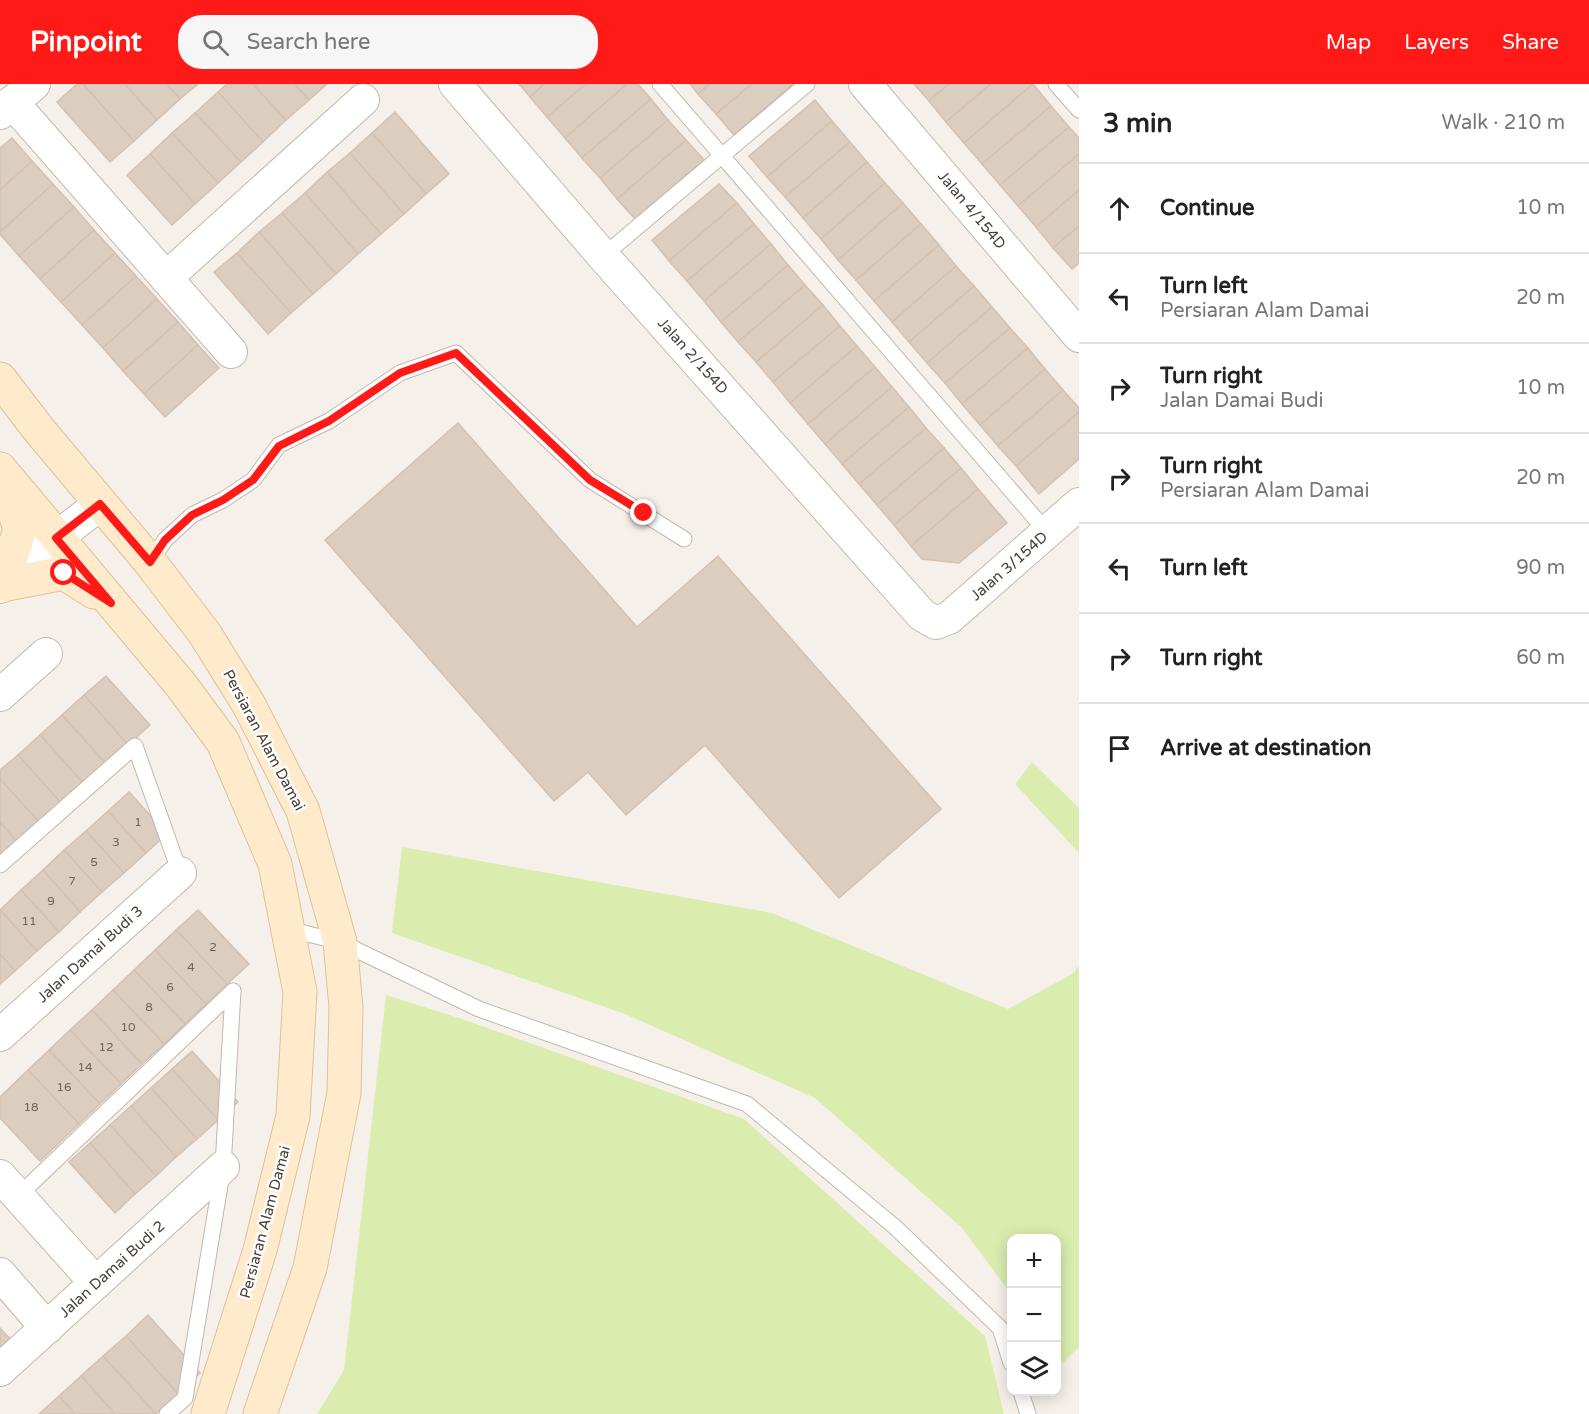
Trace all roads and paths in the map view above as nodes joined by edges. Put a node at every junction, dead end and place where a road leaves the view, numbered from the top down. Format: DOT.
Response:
graph roads {
  1 [pos="455,84"];
  2 [pos="660,84"];
  3 [pos="807,84"];
  4 [pos="865,84"];
  5 [pos="1056,84"];
  6 [pos="15,100"];
  7 [pos="363,100"];
  8 [pos="1079,110"];
  9 [pos="722,156"];
  10 [pos="603,256"];
  11 [pos="166,278"];
  12 [pos="1079,336"];
  13 [pos="231,352"];
  14 [pos="0,379"];
  15 [pos="0,470"];
  16 [pos="100,504"];
  17 [pos="1079,504"];
  18 [pos="1047,532"];
  19 [pos="56,538"];
  20 [pos="684,539"];
  21 [pos="150,562"];
  22 [pos="1,586"];
  23 [pos="111,603"];
  24 [pos="936,623"];
  25 [pos="45,654"];
  26 [pos="0,695"];
  27 [pos="0,865"];
  28 [pos="180,873"];
  29 [pos="288,929"];
  30 [pos="340,942"];
  31 [pos="0,1035"];
  32 [pos="223,1167"];
  33 [pos="9,1186"];
  34 [pos="0,1274"];
  35 [pos="96,1283"];
  36 [pos="47,1328"];
  37 [pos="1007,1351"];
  38 [pos="0,1370"];
  39 [pos="1022,1396"];
  40 [pos="167,1414"];
  41 [pos="208,1414"];
  42 [pos="260,1414"];
  43 [pos="1028,1414"];
  1 -- 10 [label="street, Jalan 2/154D"];
  2 -- 9 [label="lane"];
  3 -- 9 [label="lane"];
  4 -- 12 [label="street, Jalan 4/154D"];
  5 -- 8 [label="lane"];
  6 -- 11 [label="street"];
  7 -- 11 [label="street"];
  9 -- 10 [label="lane"];
  9 -- 18 [label="lane"];
  10 -- 24 [label="street, Jalan 2/154D"];
  11 -- 13 [label="street"];
  14 -- 16 [label="street, Persiaran Alam Damai"];
  15 -- 19 [label="street, Persiaran Alam Damai"];
  15 -- 22 [label="street"];
  16 -- 19 [label="street"];
  16 -- 21 [label="street, Persiaran Alam Damai"];
  17 -- 18 [label="street, Jalan 3/154D"];
  18 -- 24 [label="street, Jalan 3/154D"];
  19 -- 22 [label="street"];
  19 -- 23 [label="street, Persiaran Alam Damai"];
  20 -- 21 [label="lane"];
  21 -- 30 [label="street, Persiaran Alam Damai"];
  22 -- 23 [label="street"];
  23 -- 29 [label="street, Persiaran Alam Damai"];
  25 -- 26 [label="street"];
  27 -- 28 [label="lane"];
  28 -- 31 [label="street, Jalan Damai Budi 3"];
  29 -- 30 [label="lane"];
  29 -- 41 [label="street, Persiaran Alam Damai"];
  30 -- 37 [label="lane"];
  30 -- 42 [label="street, Persiaran Alam Damai"];
  32 -- 33 [label="lane"];
  32 -- 35 [label="street, Jalan Damai Budi 2"];
  32 -- 40 [label="lane"];
  33 -- 35 [label="street"];
  34 -- 36 [label="street"];
  35 -- 36 [label="street, Jalan Damai Budi 2"];
  36 -- 38 [label="street, Jalan Damai Budi 2"];
  39 -- 43 [label="lane"];
}
